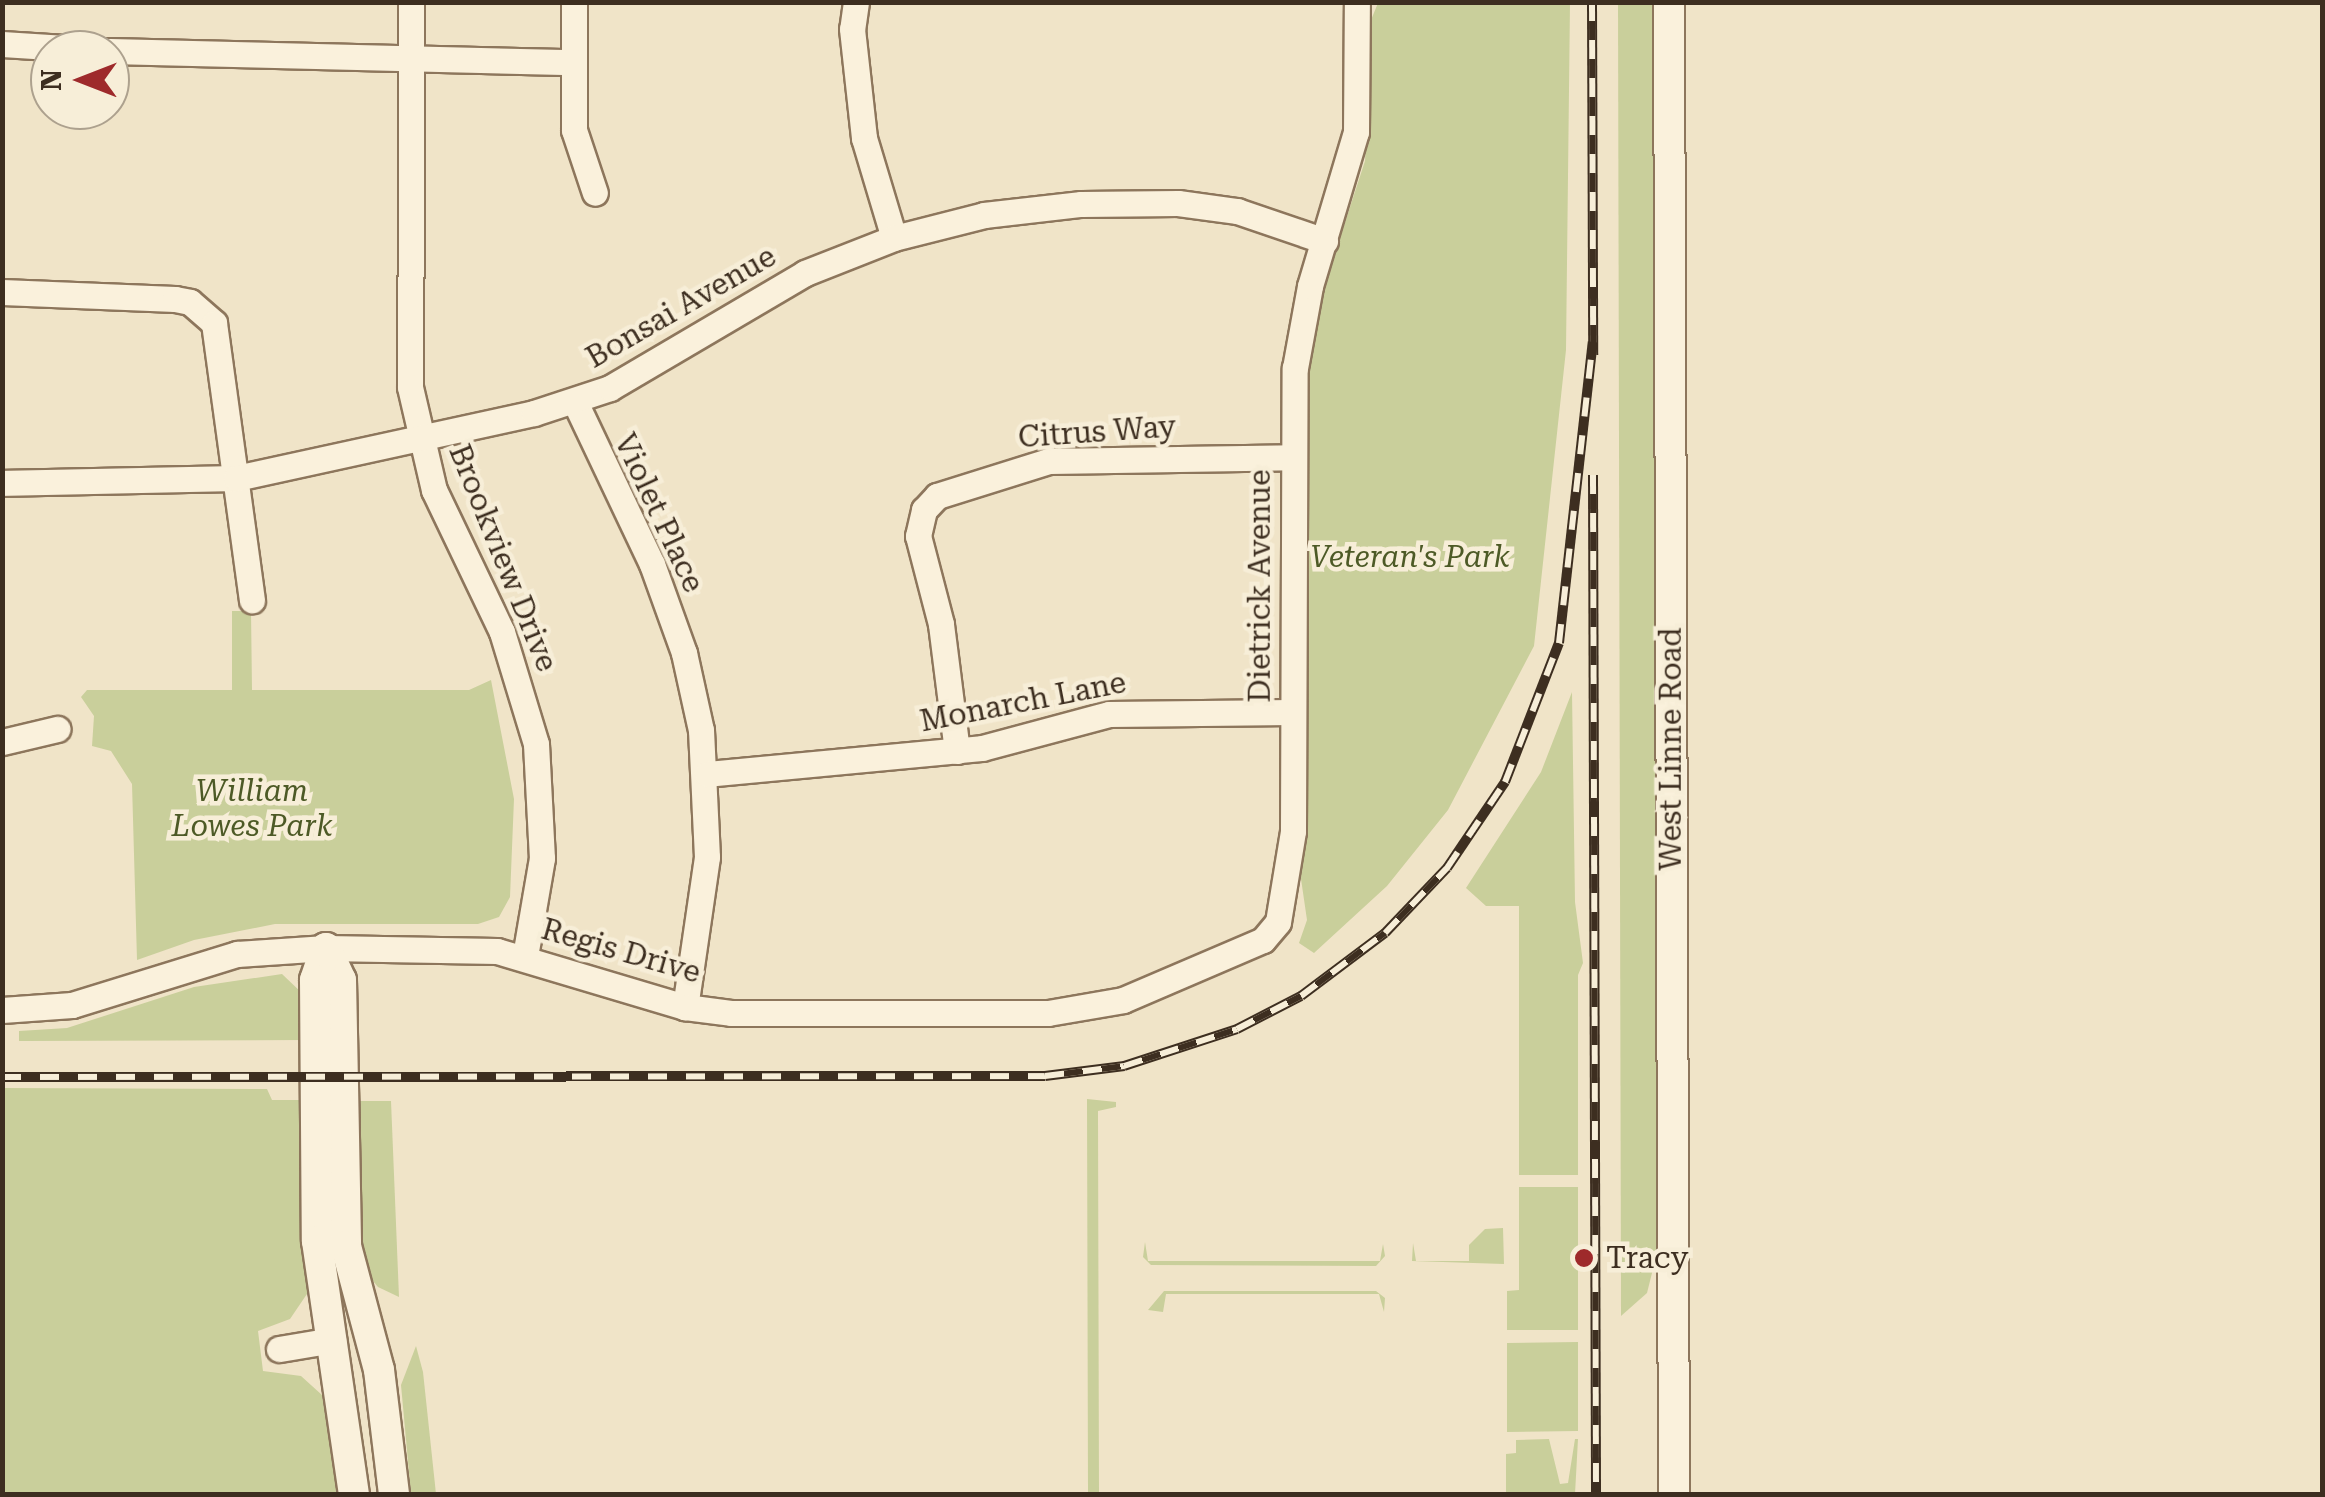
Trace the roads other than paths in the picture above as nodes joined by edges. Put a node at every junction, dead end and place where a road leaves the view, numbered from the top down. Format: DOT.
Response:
graph roads {
  1 [pos="411,2"];
  2 [pos="574,2"];
  3 [pos="856,2"];
  4 [pos="1357,2"];
  5 [pos="1669,2"];
  6 [pos="2,44"];
  7 [pos="30,46"];
  8 [pos="130,52"];
  9 [pos="411,61"];
  10 [pos="574,62"];
  11 [pos="595,193"];
  12 [pos="894,238"];
  13 [pos="1325,241"];
  14 [pos="2,292"];
  15 [pos="575,402"];
  16 [pos="420,440"];
  17 [pos="1292,457"];
  18 [pos="236,478"];
  19 [pos="2,482"];
  20 [pos="252,600"];
  21 [pos="1293,712"];
  22 [pos="57,729"];
  23 [pos="2,742"];
  24 [pos="956,752"];
  25 [pos="706,774"];
  26 [pos="1272,931"];
  27 [pos="326,948"];
  28 [pos="525,956"];
  29 [pos="685,1008"];
  30 [pos="2,1010"];
  31 [pos="333,1340"];
  32 [pos="280,1349"];
  33 [pos="354,1494"];
  34 [pos="394,1494"];
  35 [pos="1674,1494"];
  1 -- 9 [label="street, Brookview Drive"];
  2 -- 10 [label="street"];
  3 -- 12 [label="street"];
  4 -- 13 [label="street, Dietrick Avenue"];
  5 -- 35 [label="street, West Linne Road"];
  6 -- 7 [label="street"];
  8 -- 9 [label="street"];
  9 -- 10 [label="street"];
  9 -- 16 [label="street, Brookview Drive"];
  10 -- 11 [label="street"];
  12 -- 13 [label="street, Bonsai Avenue"];
  12 -- 15 [label="street, Bonsai Avenue"];
  13 -- 17 [label="street, Dietrick Avenue"];
  14 -- 18 [label="street"];
  15 -- 16 [label="street, Bonsai Avenue"];
  15 -- 25 [label="street, Violet Place"];
  16 -- 18 [label="street, Bonsai Avenue"];
  16 -- 28 [label="street, Brookview Drive"];
  17 -- 21 [label="street, Dietrick Avenue"];
  17 -- 24 [label="street, Citrus Way"];
  18 -- 19 [label="street, Bonsai Avenue"];
  18 -- 20 [label="street"];
  21 -- 24 [label="street, Monarch Lane"];
  21 -- 26 [label="street, Dietrick Avenue"];
  22 -- 23 [label="street"];
  24 -- 25 [label="street, Monarch Lane"];
  25 -- 29 [label="street, Violet Place"];
  26 -- 29 [label="street, Regis Drive"];
  27 -- 28 [label="street, Regis Drive"];
  27 -- 30 [label="street, Regis Drive"];
  27 -- 31 [label="street"];
  27 -- 34 [label="street"];
  28 -- 29 [label="street, Regis Drive"];
  31 -- 32 [label="street"];
  31 -- 33 [label="street"];
}
